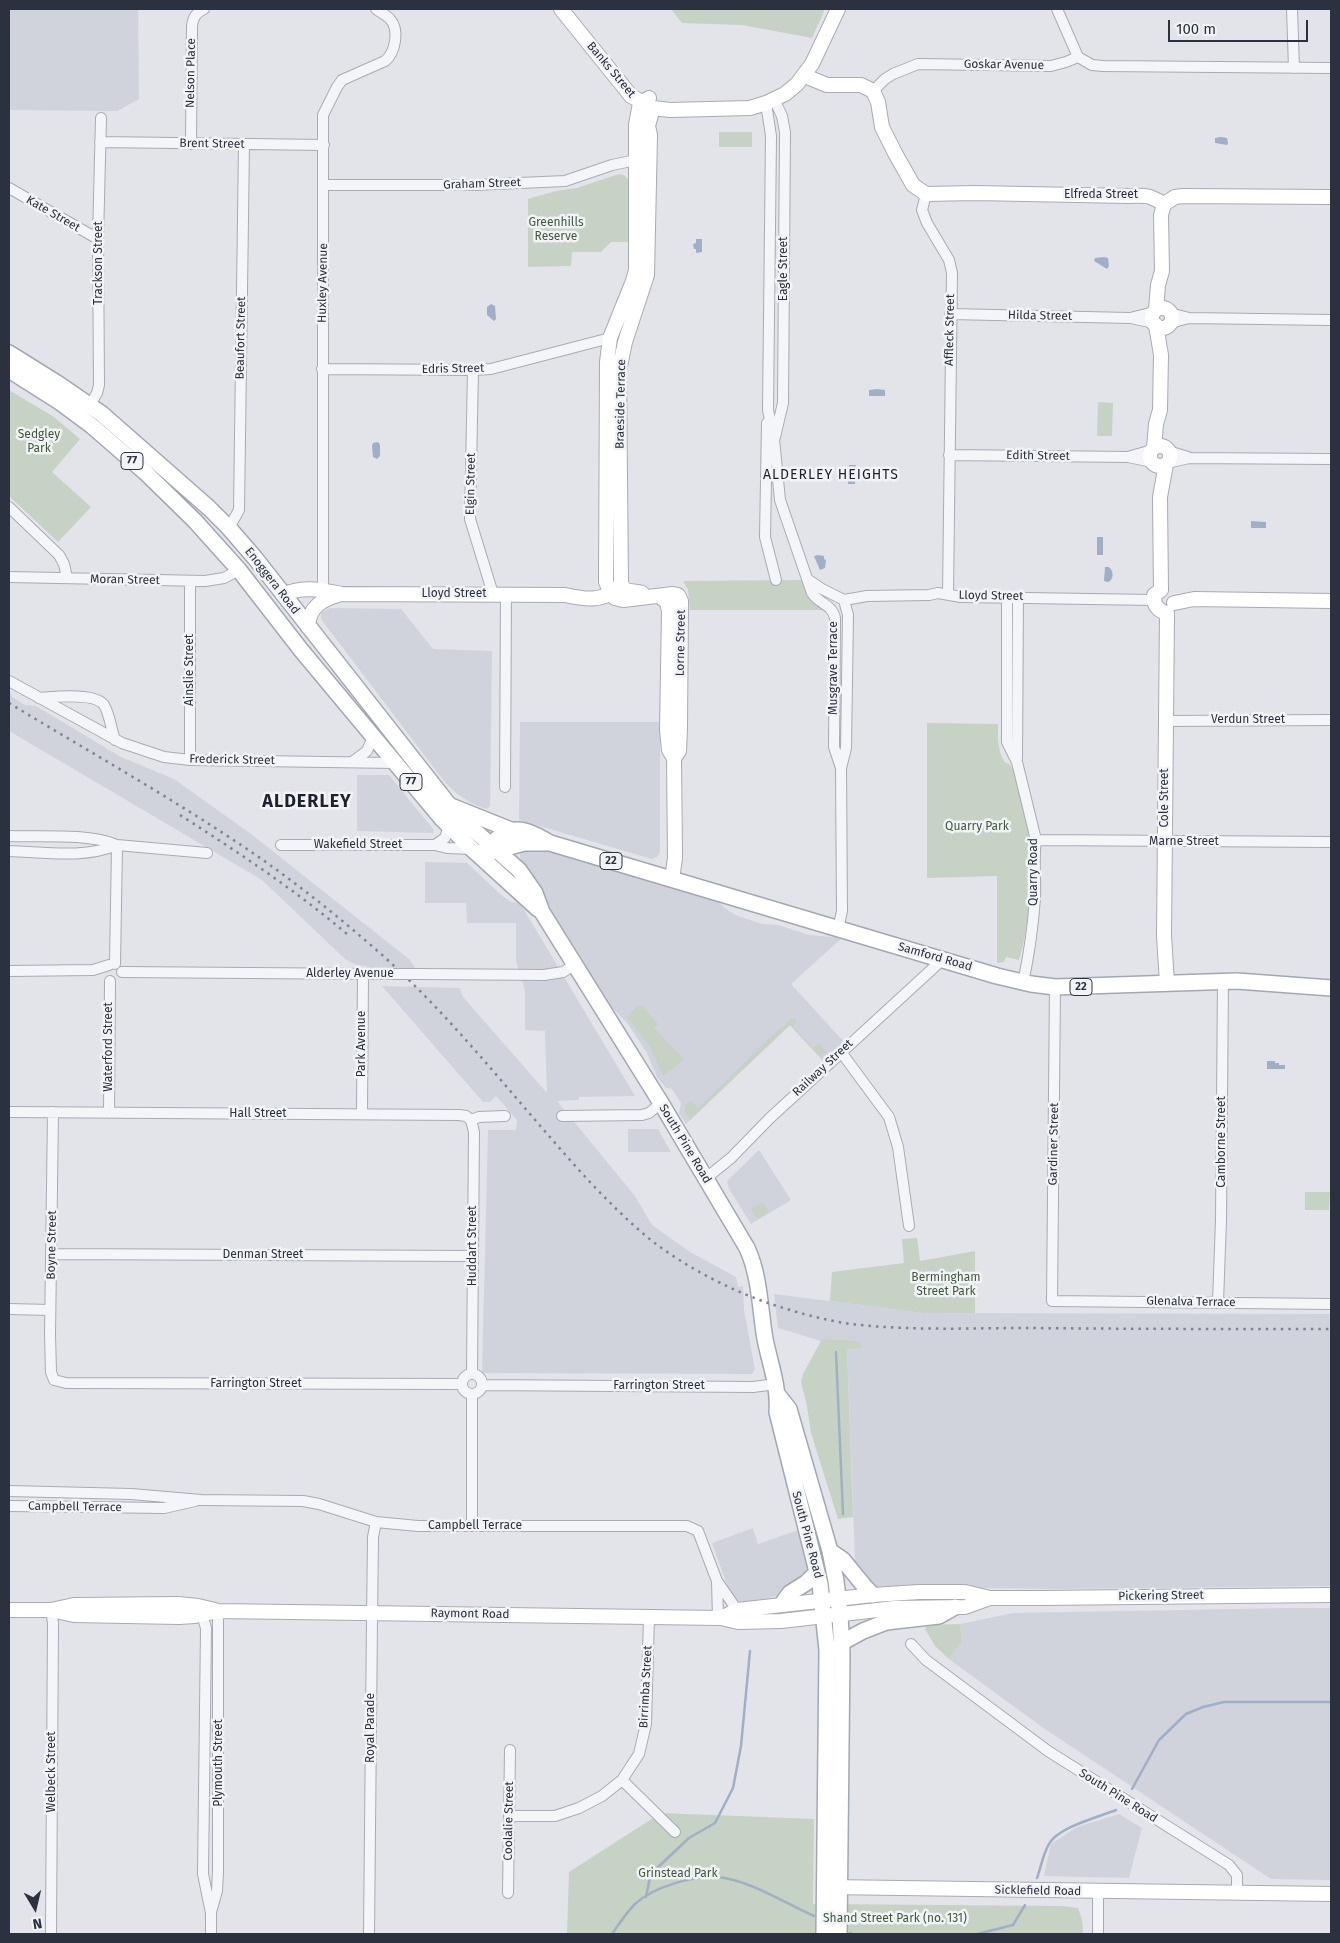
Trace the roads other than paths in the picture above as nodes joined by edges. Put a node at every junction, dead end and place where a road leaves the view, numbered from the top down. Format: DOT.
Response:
graph roads {
  1 [pos="204,9"];
  2 [pos="376,9"];
  3 [pos="561,9"];
  4 [pos="572,9"];
  5 [pos="838,9"];
  6 [pos="1057,9"];
  7 [pos="1292,9"];
  8 [pos="1078,56"];
  9 [pos="1294,68"];
  10 [pos="1331,68"];
  11 [pos="804,76"];
  12 [pos="873,91"];
  13 [pos="770,101"];
  14 [pos="647,103"];
  15 [pos="100,118"];
  16 [pos="771,136"];
  17 [pos="784,136"];
  18 [pos="643,139"];
  19 [pos="100,142"];
  20 [pos="190,144"];
  21 [pos="244,145"];
  22 [pos="324,145"];
  23 [pos="636,160"];
  24 [pos="324,184"];
  25 [pos="9,188"];
  26 [pos="926,194"];
  27 [pos="1331,197"];
  28 [pos="1164,204"];
  29 [pos="98,239"];
  30 [pos="950,314"];
  31 [pos="1162,318"];
  32 [pos="1331,320"];
  33 [pos="610,338"];
  34 [pos="9,353"];
  35 [pos="322,369"];
  36 [pos="9,370"];
  37 [pos="473,370"];
  38 [pos="90,405"];
  39 [pos="768,410"];
  40 [pos="774,440"];
  41 [pos="949,455"];
  42 [pos="1160,456"];
  43 [pos="1331,459"];
  44 [pos="9,507"];
  45 [pos="229,528"];
  46 [pos="255,558"];
  47 [pos="239,570"];
  48 [pos="9,577"];
  49 [pos="67,578"];
  50 [pos="806,578"];
  51 [pos="776,580"];
  52 [pos="190,581"];
  53 [pos="619,592"];
  54 [pos="948,593"];
  55 [pos="499,594"];
  56 [pos="1157,595"];
  57 [pos="323,596"];
  58 [pos="1007,597"];
  59 [pos="1018,597"];
  60 [pos="287,600"];
  61 [pos="844,600"];
  62 [pos="1331,601"];
  63 [pos="1170,608"];
  64 [pos="276,616"];
  65 [pos="308,626"];
  66 [pos="9,681"];
  67 [pos="38,698"];
  68 [pos="1331,720"];
  69 [pos="1165,721"];
  70 [pos="374,738"];
  71 [pos="115,740"];
  72 [pos="190,760"];
  73 [pos="352,762"];
  74 [pos="1016,762"];
  75 [pos="396,763"];
  76 [pos="841,768"];
  77 [pos="505,787"];
  78 [pos="451,806"];
  79 [pos="449,826"];
  80 [pos="9,836"];
  81 [pos="499,837"];
  82 [pos="1036,840"];
  83 [pos="1165,842"];
  84 [pos="1331,842"];
  85 [pos="550,843"];
  86 [pos="435,845"];
  87 [pos="116,846"];
  88 [pos="281,846"];
  89 [pos="9,851"];
  90 [pos="206,853"];
  91 [pos="478,854"];
  92 [pos="672,879"];
  93 [pos="542,912"];
  94 [pos="838,929"];
  95 [pos="942,960"];
  96 [pos="112,964"];
  97 [pos="574,964"];
  98 [pos="9,971"];
  99 [pos="78,971"];
  100 [pos="122,972"];
  101 [pos="363,974"];
  102 [pos="109,980"];
  103 [pos="1223,982"];
  104 [pos="1023,983"];
  105 [pos="1167,983"];
  106 [pos="1055,987"];
  107 [pos="1331,988"];
  108 [pos="841,1052"];
  109 [pos="661,1103"];
  110 [pos="9,1112"];
  111 [pos="53,1112"];
  112 [pos="109,1113"];
  113 [pos="362,1114"];
  114 [pos="505,1116"];
  115 [pos="562,1116"];
  116 [pos="471,1120"];
  117 [pos="706,1179"];
  118 [pos="909,1226"];
  119 [pos="52,1254"];
  120 [pos="473,1256"];
  121 [pos="1052,1300"];
  122 [pos="1218,1302"];
  123 [pos="1331,1304"];
  124 [pos="9,1310"];
  125 [pos="50,1310"];
  126 [pos="472,1374"];
  127 [pos="52,1377"];
  128 [pos="462,1384"];
  129 [pos="482,1385"];
  130 [pos="777,1390"];
  131 [pos="472,1394"];
  132 [pos="9,1491"];
  133 [pos="201,1500"];
  134 [pos="9,1506"];
  135 [pos="376,1522"];
  136 [pos="472,1526"];
  137 [pos="830,1551"];
  138 [pos="817,1572"];
  139 [pos="717,1581"];
  140 [pos="873,1595"];
  141 [pos="1331,1595"];
  142 [pos="990,1598"];
  143 [pos="839,1599"];
  144 [pos="822,1600"];
  145 [pos="782,1604"];
  146 [pos="955,1607"];
  147 [pos="9,1610"];
  148 [pos="51,1610"];
  149 [pos="737,1610"];
  150 [pos="218,1611"];
  151 [pos="372,1613"];
  152 [pos="840,1614"];
  153 [pos="202,1615"];
  154 [pos="824,1616"];
  155 [pos="649,1617"];
  156 [pos="720,1618"];
  157 [pos="842,1643"];
  158 [pos="911,1644"];
  159 [pos="510,1750"];
  160 [pos="622,1780"];
  161 [pos="510,1816"];
  162 [pos="675,1832"];
  163 [pos="832,1887"];
  164 [pos="1098,1892"];
  165 [pos="508,1893"];
  166 [pos="1237,1893"];
  167 [pos="1331,1894"];
  168 [pos="211,1913"];
  169 [pos="51,1934"];
  170 [pos="211,1934"];
  171 [pos="369,1934"];
  172 [pos="824,1934"];
  173 [pos="839,1934"];
  174 [pos="1098,1934"];
  1 -- 20 [label="street, Nelson Place"];
  2 -- 22 [label="street, Huxley Avenue"];
  3 -- 14 [label="street, Banks Street"];
  4 -- 14 [label="street, Banks Street"];
  5 -- 11 [label="street"];
  6 -- 8 [label="street"];
  7 -- 9 [label="street"];
  8 -- 9 [label="street"];
  8 -- 12 [label="street, Goskar Avenue"];
  9 -- 10 [label="street"];
  11 -- 12 [label="street"];
  11 -- 13 [label="street"];
  12 -- 26 [label="street"];
  13 -- 14 [label="street"];
  13 -- 16 [label="street, Eagle Street"];
  13 -- 17 [label="street, Eagle Street"];
  14 -- 18 [label="street, Braeside Terrace"];
  15 -- 19 [label="street, Trackson Street"];
  16 -- 17 [label="street"];
  16 -- 39 [label="street, Eagle Street"];
  17 -- 40 [label="street, Eagle Street"];
  18 -- 23 [label="street, Braeside Terrace"];
  18 -- 53 [label="street, Braeside Terrace"];
  19 -- 20 [label="street, Brent Street"];
  19 -- 29 [label="street, Trackson Street"];
  20 -- 21 [label="street, Brent Street"];
  21 -- 22 [label="street, Brent Street"];
  21 -- 45 [label="street, Beaufort Street"];
  22 -- 24 [label="street, Huxley Avenue"];
  23 -- 24 [label="street, Graham Street"];
  23 -- 33 [label="street, Braeside Terrace"];
  24 -- 35 [label="street, Huxley Avenue"];
  25 -- 29 [label="street, Kate Street"];
  26 -- 28 [label="street, Elfreda Street"];
  26 -- 30 [label="street, Affleck Street"];
  27 -- 28 [label="street"];
  28 -- 31 [label="street"];
  29 -- 38 [label="street, Trackson Street"];
  30 -- 31 [label="street, Hilda Street"];
  30 -- 41 [label="street, Affleck Street"];
  31 -- 32 [label="street, Hilda Street"];
  31 -- 42 [label="street"];
  33 -- 37 [label="street, Edris Street"];
  33 -- 53 [label="street, Braeside Terrace"];
  34 -- 38 [label="main road, Enoggera Road / 77"];
  35 -- 37 [label="street, Edris Street"];
  35 -- 57 [label="street, Huxley Avenue"];
  36 -- 47 [label="main road, Enoggera Road / 77"];
  37 -- 55 [label="street, Elgin Street"];
  38 -- 45 [label="main road, Enoggera Road / 77"];
  39 -- 40 [label="street, Eagle Street"];
  39 -- 51 [label="street, Eagle Street"];
  40 -- 50 [label="street, Eagle Street"];
  41 -- 42 [label="street, Edith Street"];
  41 -- 54 [label="street, Affleck Street"];
  42 -- 43 [label="street, Edith Street"];
  42 -- 56 [label="street"];
  44 -- 49 [label="street"];
  45 -- 46 [label="main road, Enoggera Road / 77"];
  46 -- 47 [label="main road"];
  46 -- 60 [label="main road, Enoggera Road / 77"];
  47 -- 52 [label="street, Moran Street"];
  47 -- 64 [label="main road, Enoggera Road / 77"];
  48 -- 49 [label="street, Moran Street"];
  49 -- 52 [label="street, Moran Street"];
  50 -- 61 [label="street"];
  50 -- 76 [label="street, Musgrave Terrace"];
  52 -- 72 [label="street, Ainslie Street"];
  53 -- 55 [label="street, Lloyd Street"];
  53 -- 92 [label="street, Lorne Street"];
  54 -- 58 [label="street, Lloyd Street"];
  54 -- 61 [label="street, Lloyd Street"];
  55 -- 57 [label="street, Lloyd Street"];
  55 -- 77 [label="street, Elgin Street"];
  56 -- 59 [label="street, Lloyd Street"];
  56 -- 63 [label="street"];
  57 -- 60 [label="street, Lloyd Street"];
  57 -- 65 [label="street"];
  58 -- 59 [label="street, Lloyd Street"];
  58 -- 74 [label="street, Quarry Road"];
  59 -- 74 [label="street, Quarry Road"];
  60 -- 64 [label="main road"];
  60 -- 65 [label="main road, Enoggera Road / 77"];
  61 -- 76 [label="street, Musgrave Terrace"];
  62 -- 63 [label="street"];
  63 -- 69 [label="street, Cole Street"];
  64 -- 70 [label="main road, Enoggera Road / 77"];
  65 -- 78 [label="main road, Enoggera Road / 77"];
  66 -- 67 [label="street, Frederick Street"];
  67 -- 71 [label="street, Frederick Street"];
  67 -- 71 [label="street"];
  68 -- 69 [label="street, Verdun Street"];
  69 -- 83 [label="street, Cole Street"];
  70 -- 73 [label="street"];
  70 -- 75 [label="main road, Enoggera Road / 77"];
  71 -- 72 [label="street, Frederick Street"];
  72 -- 73 [label="street, Frederick Street"];
  73 -- 75 [label="street, Frederick Street"];
  74 -- 82 [label="street, Quarry Road"];
  75 -- 79 [label="main road, Enoggera Road / 77"];
  76 -- 94 [label="street, Musgrave Terrace"];
  78 -- 81 [label="main road"];
  78 -- 81 [label="main road, Enoggera Road / 77"];
  79 -- 86 [label="street"];
  79 -- 91 [label="main road, Enoggera Road / 77"];
  80 -- 87 [label="street"];
  81 -- 85 [label="main road, Samford Road / 22"];
  81 -- 85 [label="main road, Samford Road / 22"];
  81 -- 91 [label="main road, Samford Road / 22"];
  81 -- 93 [label="main road, South Pine Road"];
  82 -- 83 [label="street, Marne Street"];
  82 -- 104 [label="street, Quarry Road"];
  83 -- 84 [label="street, Marne Street"];
  83 -- 105 [label="street, Cole Street"];
  85 -- 92 [label="main road, Samford Road / 22"];
  86 -- 88 [label="street, Wakefield Street"];
  86 -- 91 [label="street, Wakefield Street"];
  87 -- 89 [label="street"];
  87 -- 90 [label="street"];
  87 -- 96 [label="street"];
  91 -- 93 [label="main road, South Pine Road"];
  92 -- 94 [label="main road, Samford Road / 22"];
  93 -- 97 [label="main road, South Pine Road"];
  94 -- 95 [label="main road, Samford Road / 22"];
  95 -- 104 [label="main road, Samford Road / 22"];
  95 -- 108 [label="street, Railway Street"];
  96 -- 99 [label="street"];
  96 -- 100 [label="street"];
  96 -- 102 [label="street"];
  97 -- 101 [label="street, Alderley Avenue, bridge"];
  97 -- 109 [label="main road, South Pine Road"];
  98 -- 99 [label="street"];
  99 -- 102 [label="street"];
  100 -- 101 [label="street, Alderley Avenue"];
  100 -- 102 [label="street"];
  101 -- 113 [label="street, Park Avenue"];
  102 -- 112 [label="street, Waterford Street"];
  103 -- 105 [label="main road, Samford Road / 22"];
  103 -- 107 [label="main road, Samford Road / 22"];
  103 -- 122 [label="street, Camborne Street"];
  104 -- 106 [label="main road, Samford Road / 22"];
  105 -- 106 [label="main road, Samford Road / 22"];
  106 -- 121 [label="street, Gardiner Street"];
  108 -- 117 [label="street, Railway Street"];
  108 -- 118 [label="street"];
  109 -- 115 [label="street"];
  109 -- 117 [label="main road, South Pine Road"];
  110 -- 111 [label="street, Hall Street"];
  111 -- 112 [label="street, Hall Street"];
  111 -- 119 [label="street, Boyne Street"];
  112 -- 113 [label="street, Hall Street"];
  113 -- 116 [label="street, Hall Street"];
  114 -- 116 [label="street, Hall Street"];
  116 -- 120 [label="street, Huddart Street"];
  117 -- 130 [label="main road, South Pine Road"];
  119 -- 120 [label="street, Denman Street"];
  119 -- 125 [label="street, Boyne Street"];
  120 -- 126 [label="street, Huddart Street"];
  121 -- 122 [label="street, Glenalva Terrace"];
  122 -- 123 [label="street, Glenalva Terrace"];
  124 -- 125 [label="street"];
  125 -- 127 [label="street, Boyne Street"];
  126 -- 128 [label="street"];
  126 -- 129 [label="street"];
  127 -- 128 [label="street, Farrington Street"];
  128 -- 131 [label="street"];
  129 -- 130 [label="street, Farrington Street"];
  129 -- 131 [label="street"];
  130 -- 137 [label="main road, South Pine Road"];
  130 -- 138 [label="main road, South Pine Road"];
  131 -- 136 [label="street"];
  132 -- 133 [label="street, Campbell Terrace"];
  133 -- 134 [label="street, Campbell Terrace"];
  133 -- 135 [label="street, Campbell Terrace"];
  135 -- 136 [label="street, Campbell Terrace"];
  135 -- 151 [label="street, Royal Parade"];
  136 -- 139 [label="street, Campbell Terrace"];
  137 -- 140 [label="main road"];
  137 -- 143 [label="main road, South Pine Road"];
  138 -- 144 [label="main road, South Pine Road"];
  138 -- 145 [label="main road"];
  139 -- 149 [label="street, Campbell Terrace"];
  139 -- 156 [label="street, Campbell Terrace"];
  140 -- 142 [label="street, Pickering Street"];
  140 -- 143 [label="street, Pickering Street"];
  141 -- 142 [label="street, Pickering Street"];
  142 -- 146 [label="street, Pickering Street"];
  143 -- 144 [label="street, Pickering Street"];
  143 -- 152 [label="main road, South Pine Road"];
  144 -- 145 [label="street, Raymont Road"];
  144 -- 154 [label="main road, South Pine Road"];
  145 -- 149 [label="street, Raymont Road"];
  146 -- 152 [label="street, Pickering Street"];
  146 -- 157 [label="main road"];
  147 -- 148 [label="street, Raymont Road"];
  148 -- 150 [label="street, Raymont Road"];
  148 -- 153 [label="street, Raymont Road"];
  148 -- 169 [label="street, Welbeck Street"];
  149 -- 156 [label="street, Raymont Road"];
  150 -- 151 [label="street, Raymont Road"];
  150 -- 153 [label="street, Raymont Road"];
  150 -- 168 [label="street, Plymouth Street"];
  151 -- 155 [label="street, Raymont Road"];
  151 -- 171 [label="street, Royal Parade"];
  152 -- 154 [label="street, Raymont Road"];
  152 -- 157 [label="main road"];
  153 -- 168 [label="street, Plymouth Street"];
  154 -- 156 [label="street, Raymont Road"];
  154 -- 163 [label="main road"];
  155 -- 156 [label="street, Raymont Road"];
  155 -- 160 [label="street, Birrimba Street"];
  157 -- 163 [label="main road"];
  158 -- 166 [label="street, South Pine Road"];
  159 -- 161 [label="street, Coolalie Street"];
  160 -- 161 [label="street, Birrimba Street"];
  160 -- 162 [label="street"];
  161 -- 165 [label="street, Coolalie Street"];
  163 -- 164 [label="street, Sicklefield Road"];
  163 -- 172 [label="main road"];
  163 -- 173 [label="main road"];
  164 -- 166 [label="street, Sicklefield Road"];
  164 -- 174 [label="street"];
  166 -- 167 [label="street"];
  168 -- 170 [label="street, Plymouth Street"];
}
